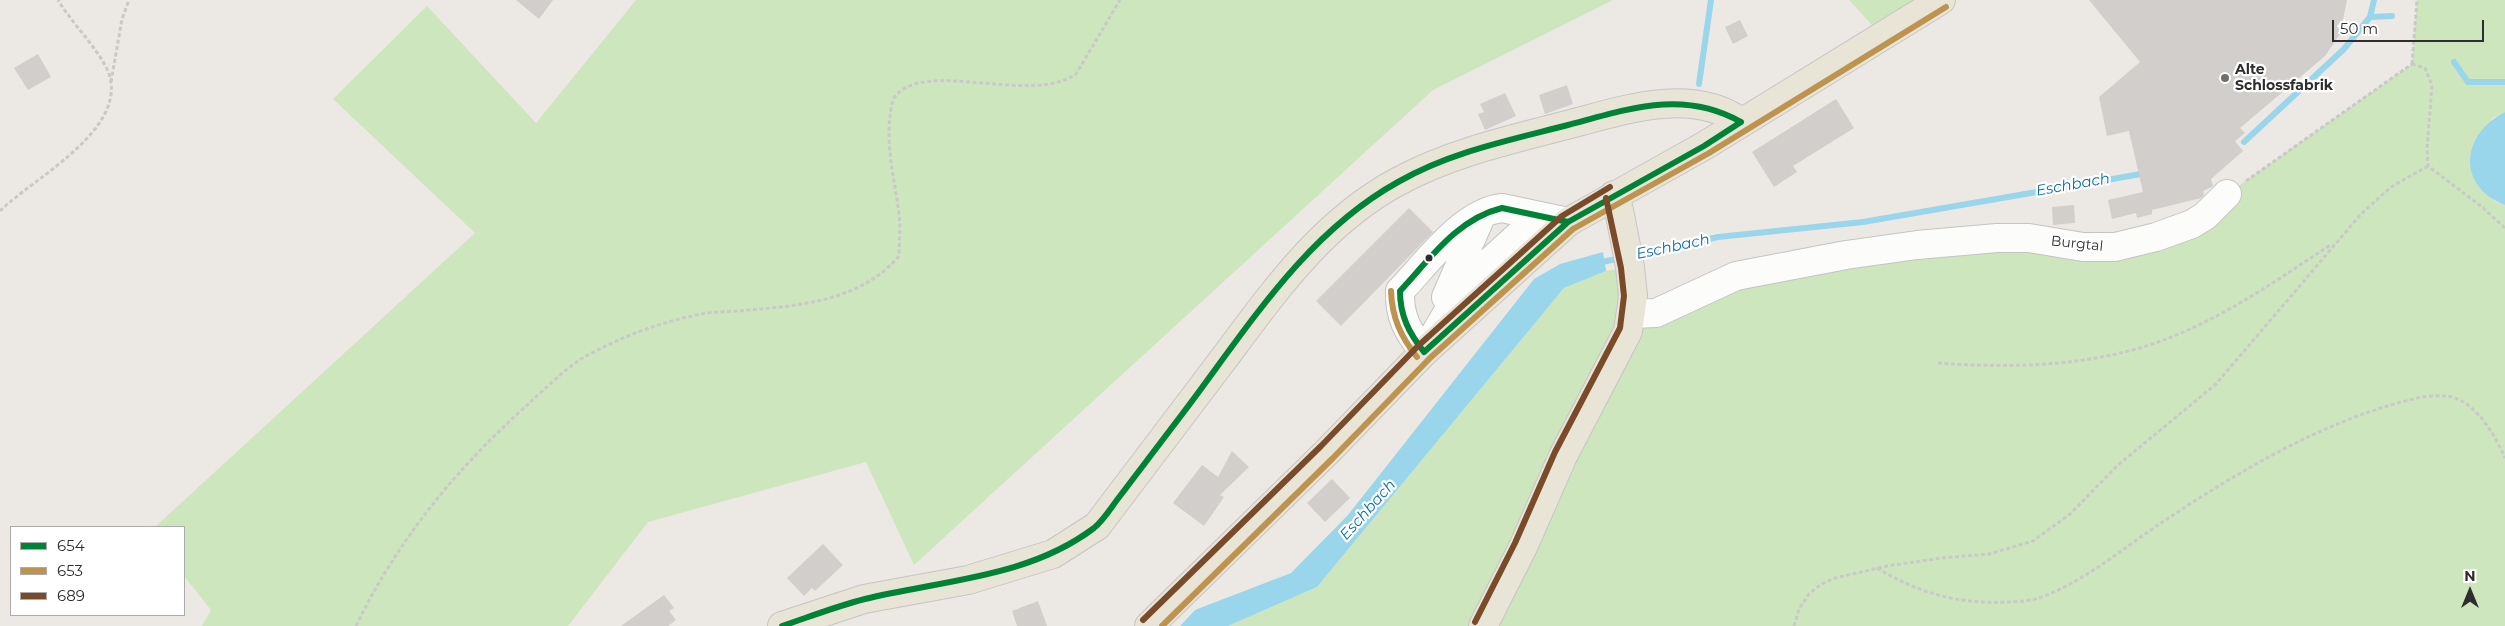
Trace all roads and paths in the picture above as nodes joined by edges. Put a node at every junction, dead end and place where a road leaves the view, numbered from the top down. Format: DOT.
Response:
graph roads {
  1 [pos="58,0"];
  2 [pos="129,0"];
  3 [pos="1120,0"];
  4 [pos="1941,0"];
  5 [pos="2417,0"];
  6 [pos="2412,64"];
  7 [pos="110,85"];
  8 [pos="1741,122"];
  9 [pos="2428,166"];
  10 [pos="2227,194"];
  11 [pos="1614,196"];
  12 [pos="0,210"];
  13 [pos="1482,214"];
  14 [pos="1540,216"];
  15 [pos="1568,222"];
  16 [pos="2505,228"];
  17 [pos="2336,240"];
  18 [pos="1632,314"];
  19 [pos="1424,352"];
  20 [pos="1938,362"];
  21 [pos="2505,458"];
  22 [pos="1877,567"];
  23 [pos="356,626"];
  24 [pos="782,626"];
  25 [pos="1149,626"];
  26 [pos="1484,626"];
  27 [pos="1794,626"];
  1 -- 7 [label="path"];
  2 -- 7 [label="path"];
  3 -- 23 [label="path"];
  4 -- 8 [label="main road"];
  5 -- 6 [label="path"];
  6 -- 9 [label="path"];
  6 -- 10 [label="path"];
  7 -- 12 [label="path"];
  8 -- 11 [label="main road"];
  8 -- 24 [label="main road"];
  9 -- 16 [label="path"];
  9 -- 17 [label="path"];
  10 -- 18 [label="lane, Burgtal"];
  11 -- 15 [label="main road"];
  11 -- 18 [label="main road"];
  13 -- 14 [label="lane"];
  13 -- 19 [label="lane"];
  13 -- 19 [label="lane"];
  14 -- 15 [label="lane"];
  14 -- 19 [label="lane"];
  15 -- 19 [label="main road"];
  17 -- 20 [label="path"];
  17 -- 22 [label="path"];
  18 -- 26 [label="main road"];
  19 -- 25 [label="main road"];
  21 -- 22 [label="path"];
  22 -- 27 [label="path"];
}
